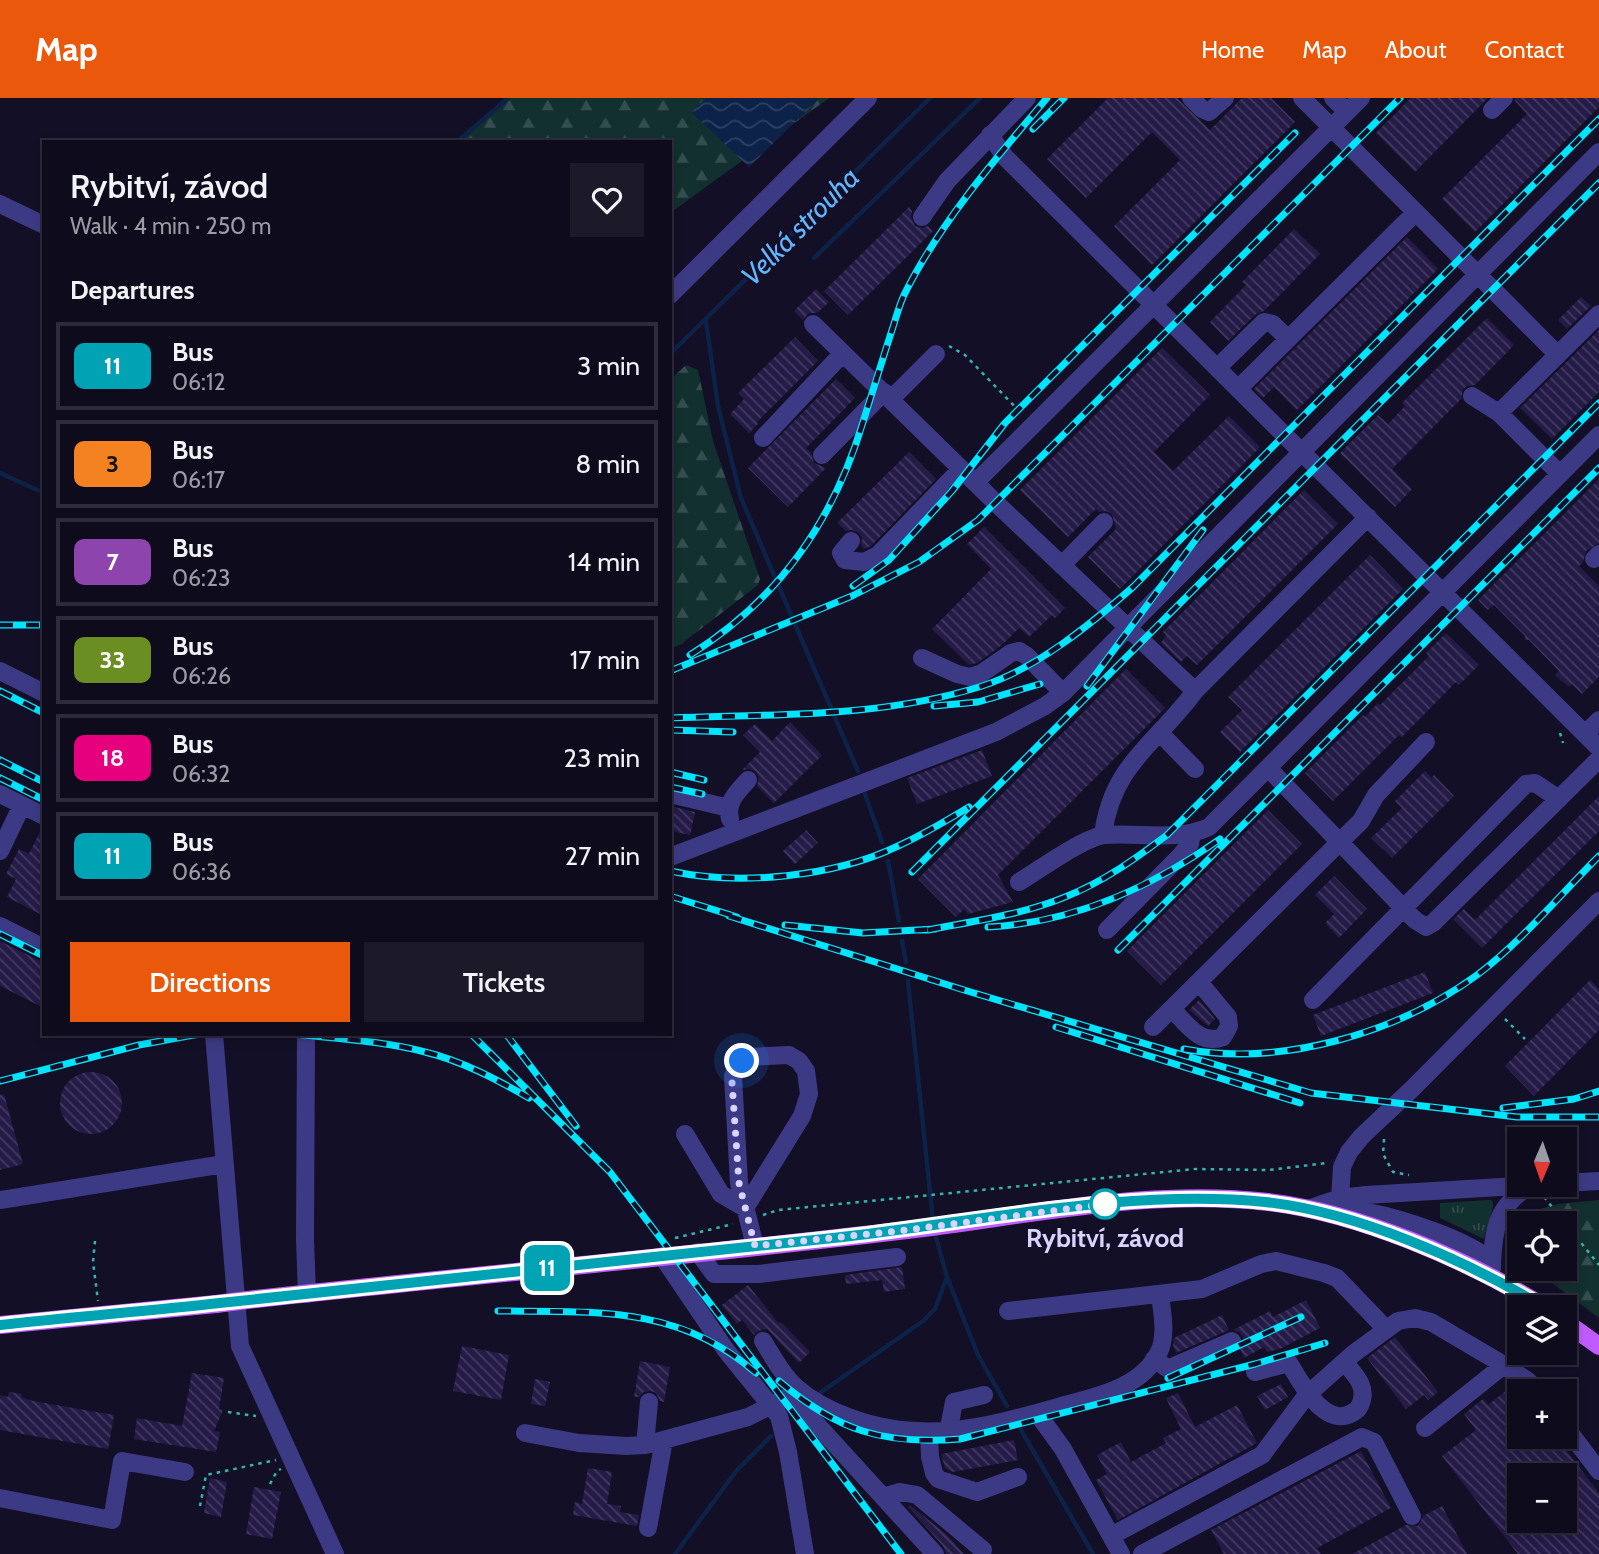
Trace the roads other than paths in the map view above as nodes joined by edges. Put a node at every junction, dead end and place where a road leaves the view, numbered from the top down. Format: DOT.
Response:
graph roads {
  1 [pos="868,98"];
  2 [pos="1027,98"];
  3 [pos="1191,98"];
  4 [pos="1226,98"];
  5 [pos="1302,98"];
  6 [pos="1333,98"];
  7 [pos="1361,98"];
  8 [pos="1347,112"];
  9 [pos="1331,127"];
  10 [pos="990,135"];
  11 [pos="1599,152"];
  12 [pos="0,204"];
  13 [pos="1416,212"];
  14 [pos="922,217"];
  15 [pos="42,224"];
  16 [pos="1478,274"];
  17 [pos="672,293"];
  18 [pos="1154,305"];
  19 [pos="1599,314"];
  20 [pos="813,324"];
  21 [pos="1288,339"];
  22 [pos="844,353"];
  23 [pos="936,354"];
  24 [pos="1558,355"];
  25 [pos="1217,368"];
  26 [pos="1238,389"];
  27 [pos="887,396"];
  28 [pos="1472,396"];
  29 [pos="1499,413"];
  30 [pos="1599,435"];
  31 [pos="762,438"];
  32 [pos="1301,452"];
  33 [pos="822,455"];
  34 [pos="961,469"];
  35 [pos="1560,474"];
  36 [pos="975,483"];
  37 [pos="1368,517"];
  38 [pos="1104,522"];
  39 [pos="851,541"];
  40 [pos="1062,565"];
  41 [pos="1443,592"];
  42 [pos="1127,626"];
  43 [pos="922,658"];
  44 [pos="0,671"];
  45 [pos="1195,691"];
  46 [pos="42,692"];
  47 [pos="1063,693"];
  48 [pos="1599,720"];
  49 [pos="1160,733"];
  50 [pos="1585,734"];
  51 [pos="1426,743"];
  52 [pos="1599,748"];
  53 [pos="1599,759"];
  54 [pos="1268,768"];
  55 [pos="1195,769"];
  56 [pos="748,780"];
  57 [pos="0,794"];
  58 [pos="672,794"];
  59 [pos="1559,799"];
  60 [pos="22,805"];
  61 [pos="729,808"];
  62 [pos="42,815"];
  63 [pos="734,832"];
  64 [pos="1192,832"];
  65 [pos="1103,835"];
  66 [pos="1339,842"];
  67 [pos="0,851"];
  68 [pos="672,855"];
  69 [pos="1018,882"];
  70 [pos="1599,901"];
  71 [pos="1403,908"];
  72 [pos="0,926"];
  73 [pos="1107,930"];
  74 [pos="42,947"];
  75 [pos="1199,982"];
  76 [pos="1313,1000"];
  77 [pos="1172,1009"];
  78 [pos="1153,1027"];
  79 [pos="214,1036"];
  80 [pos="306,1036"];
  81 [pos="685,1134"];
  82 [pos="224,1164"];
  83 [pos="1599,1181"];
  84 [pos="1577,1182"];
  85 [pos="1507,1187"];
  86 [pos="1515,1197"];
  87 [pos="1340,1198"];
  88 [pos="0,1200"];
  89 [pos="1308,1209"];
  90 [pos="747,1214"];
  91 [pos="755,1246"];
  92 [pos="698,1252"];
  93 [pos="662,1256"];
  94 [pos="897,1257"];
  95 [pos="1492,1270"];
  96 [pos="759,1274"];
  97 [pos="789,1280"];
  98 [pos="307,1294"];
  99 [pos="1160,1294"];
  100 [pos="1527,1295"];
  101 [pos="1008,1311"];
  102 [pos="0,1325"];
  103 [pos="1386,1329"];
  104 [pos="1577,1330"];
  105 [pos="763,1341"];
  106 [pos="1232,1341"];
  107 [pos="1599,1346"];
  108 [pos="1154,1359"];
  109 [pos="1344,1362"];
  110 [pos="1504,1365"];
  111 [pos="1255,1372"];
  112 [pos="1525,1379"];
  113 [pos="1309,1393"];
  114 [pos="795,1394"];
  115 [pos="984,1395"];
  116 [pos="649,1402"];
  117 [pos="772,1407"];
  118 [pos="1037,1413"];
  119 [pos="1342,1416"];
  120 [pos="1425,1428"];
  121 [pos="525,1433"];
  122 [pos="929,1433"];
  123 [pos="948,1433"];
  124 [pos="664,1440"];
  125 [pos="1577,1442"];
  126 [pos="645,1445"];
  127 [pos="1346,1445"];
  128 [pos="1599,1471"];
  129 [pos="185,1472"];
  130 [pos="1018,1477"];
  131 [pos="883,1497"];
  132 [pos="0,1498"];
  133 [pos="1412,1516"];
  134 [pos="648,1528"];
  135 [pos="1111,1536"];
  136 [pos="1173,1547"];
  137 [pos="984,1550"];
  138 [pos="335,1554"];
  139 [pos="805,1554"];
  140 [pos="935,1554"];
  141 [pos="1121,1554"];
  142 [pos="1142,1554"];
  1 -- 17 [label="street"];
  2 -- 10 [label="street"];
  3 -- 4 [label="street"];
  5 -- 9 [label="street"];
  6 -- 8 [label="street"];
  7 -- 8 [label="street"];
  8 -- 9 [label="street"];
  9 -- 13 [label="street"];
  9 -- 18 [label="street"];
  10 -- 14 [label="street"];
  10 -- 18 [label="street"];
  11 -- 16 [label="street"];
  12 -- 15 [label="street"];
  13 -- 16 [label="street"];
  13 -- 21 [label="street"];
  16 -- 24 [label="street"];
  16 -- 32 [label="street"];
  18 -- 25 [label="street"];
  18 -- 36 [label="street"];
  19 -- 24 [label="street"];
  20 -- 22 [label="street"];
  21 -- 25 [label="street"];
  21 -- 26 [label="street"];
  22 -- 27 [label="street"];
  22 -- 31 [label="street"];
  23 -- 27 [label="street"];
  24 -- 29 [label="street"];
  25 -- 26 [label="street"];
  26 -- 32 [label="street"];
  27 -- 33 [label="street"];
  27 -- 34 [label="street"];
  28 -- 29 [label="street"];
  29 -- 35 [label="street"];
  30 -- 35 [label="street"];
  32 -- 37 [label="street"];
  32 -- 42 [label="street"];
  34 -- 36 [label="street"];
  34 -- 39 [label="street"];
  35 -- 41 [label="street"];
  36 -- 40 [label="street"];
  37 -- 41 [label="street"];
  37 -- 45 [label="street"];
  38 -- 40 [label="street"];
  40 -- 42 [label="street"];
  41 -- 50 [label="street"];
  41 -- 54 [label="street"];
  42 -- 45 [label="street"];
  42 -- 47 [label="street"];
  43 -- 47 [label="street"];
  44 -- 46 [label="street"];
  45 -- 49 [label="street"];
  47 -- 63 [label="street"];
  48 -- 50 [label="street"];
  49 -- 55 [label="street"];
  49 -- 65 [label="street"];
  50 -- 52 [label="street"];
  51 -- 66 [label="street"];
  53 -- 59 [label="street"];
  54 -- 64 [label="street"];
  54 -- 66 [label="street"];
  56 -- 61 [label="street"];
  57 -- 60 [label="street"];
  58 -- 61 [label="street"];
  59 -- 71 [label="street"];
  59 -- 71 [label="street"];
  60 -- 62 [label="street"];
  60 -- 67 [label="street"];
  61 -- 63 [label="street"];
  63 -- 68 [label="street"];
  64 -- 65 [label="street"];
  64 -- 73 [label="street"];
  65 -- 69 [label="street"];
  66 -- 71 [label="street"];
  66 -- 75 [label="street"];
  70 -- 87 [label="street"];
  71 -- 76 [label="street"];
  72 -- 74 [label="street"];
  75 -- 77 [label="street"];
  75 -- 77 [label="street"];
  77 -- 78 [label="street"];
  79 -- 82 [label="street"];
  80 -- 98 [label="street"];
  81 -- 90 [label="street"];
  82 -- 88 [label="street"];
  82 -- 138 [label="street"];
  83 -- 84 [label="street"];
  85 -- 87 [label="street"];
  86 -- 95 [label="street"];
  87 -- 89 [label="street"];
  89 -- 91 [label="main road"];
  89 -- 95 [label="main road"];
  90 -- 90 [label="street"];
  90 -- 91 [label="street"];
  91 -- 92 [label="main road"];
  92 -- 93 [label="main road"];
  92 -- 96 [label="street"];
  93 -- 98 [label="main road"];
  93 -- 117 [label="street"];
  94 -- 96 [label="street"];
  95 -- 100 [label="main road"];
  96 -- 97 [label="street"];
  98 -- 102 [label="main road, bridge"];
  99 -- 101 [label="street"];
  99 -- 103 [label="street"];
  99 -- 108 [label="street"];
  103 -- 109 [label="street"];
  103 -- 110 [label="street"];
  104 -- 107 [label="main road"];
  105 -- 114 [label="street"];
  106 -- 108 [label="street"];
  108 -- 118 [label="street"];
  109 -- 113 [label="street"];
  109 -- 119 [label="street"];
  110 -- 112 [label="street"];
  110 -- 120 [label="street"];
  111 -- 113 [label="street"];
  113 -- 119 [label="street"];
  113 -- 135 [label="street"];
  114 -- 117 [label="street"];
  114 -- 122 [label="street"];
  114 -- 131 [label="street"];
  115 -- 123 [label="street"];
  116 -- 126 [label="street"];
  117 -- 124 [label="street"];
  117 -- 139 [label="street"];
  118 -- 123 [label="street"];
  118 -- 135 [label="street"];
  119 -- 127 [label="street"];
  121 -- 126 [label="street"];
  122 -- 123 [label="street"];
  122 -- 130 [label="street"];
  124 -- 126 [label="street"];
  124 -- 134 [label="street"];
  125 -- 128 [label="street"];
  127 -- 133 [label="street"];
  127 -- 136 [label="street"];
  129 -- 132 [label="street"];
  131 -- 137 [label="street"];
  131 -- 140 [label="street"];
  135 -- 141 [label="street"];
  136 -- 142 [label="street"];
}
